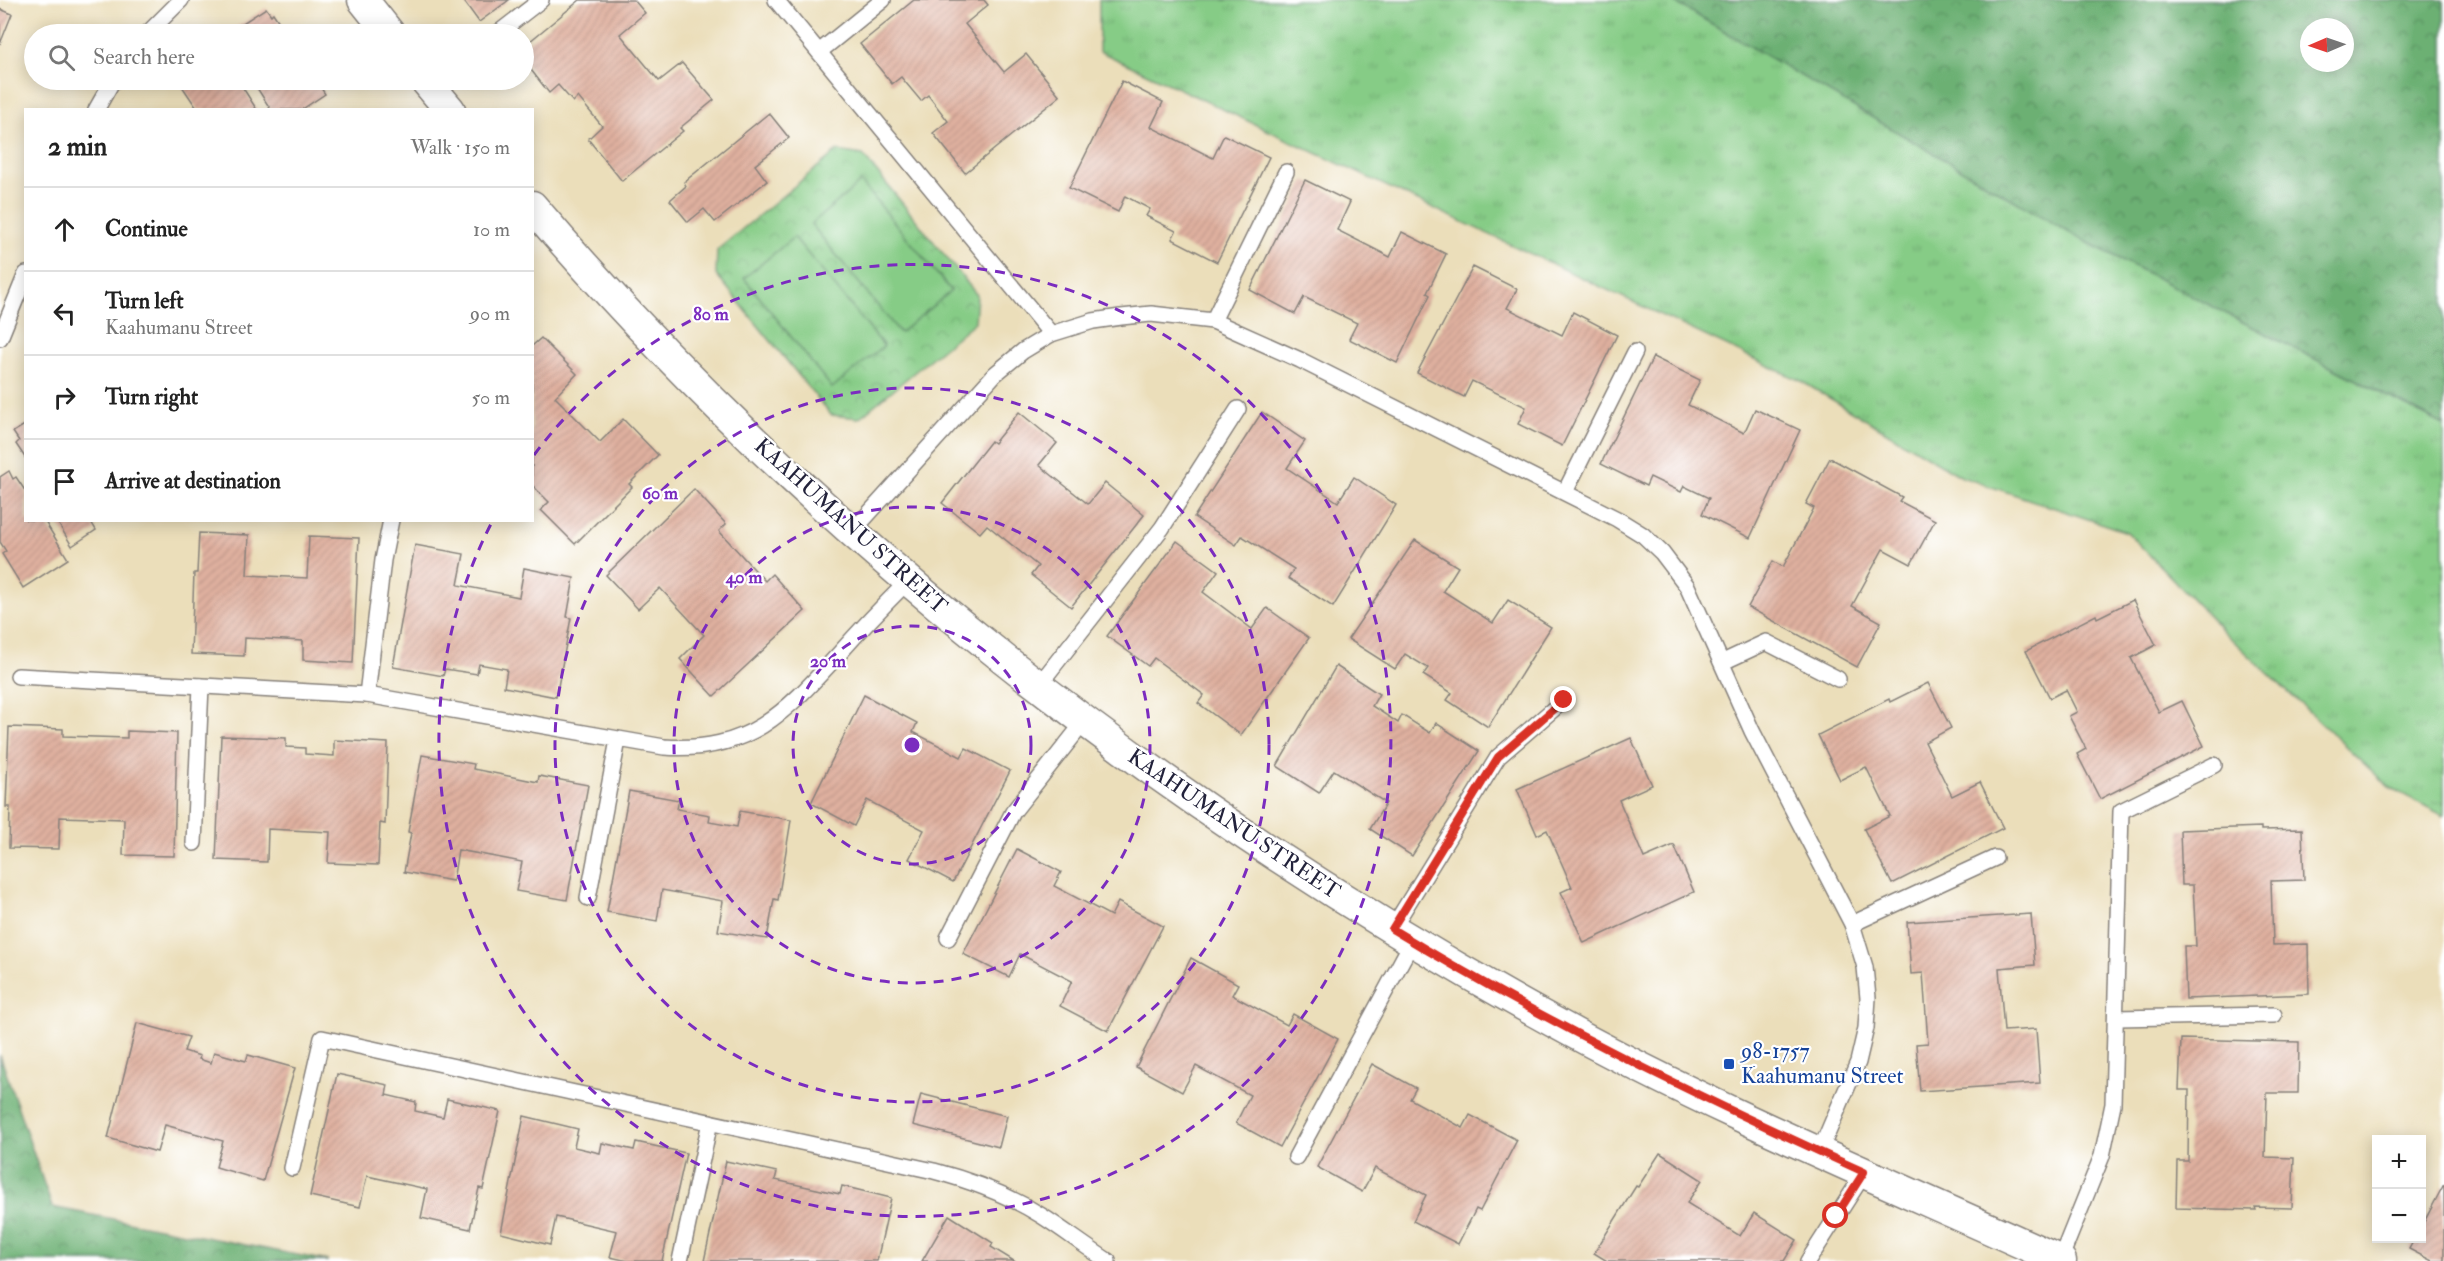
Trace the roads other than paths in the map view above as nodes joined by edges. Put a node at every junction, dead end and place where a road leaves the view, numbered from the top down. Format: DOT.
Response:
graph roads {
  1 [pos="182,0"];
  2 [pos="363,0"];
  3 [pos="541,0"];
  4 [pos="776,0"];
  5 [pos="883,0"];
  6 [pos="157,24"];
  7 [pos="382,24"];
  8 [pos="510,24"];
  9 [pos="819,52"];
  10 [pos="107,90"];
  11 [pos="437,90"];
  12 [pos="97,108"];
  13 [pos="449,108"];
  14 [pos="1286,172"];
  15 [pos="534,208"];
  16 [pos="24,279"];
  17 [pos="1213,321"];
  18 [pos="1051,334"];
  19 [pos="0,338"];
  20 [pos="1635,352"];
  21 [pos="1238,409"];
  22 [pos="1565,492"];
  23 [pos="391,522"];
  24 [pos="853,531"];
  25 [pos="908,581"];
  26 [pos="1723,662"];
  27 [pos="18,676"];
  28 [pos="1838,679"];
  29 [pos="201,686"];
  30 [pos="1038,686"];
  31 [pos="367,695"];
  32 [pos="1564,700"];
  33 [pos="1084,722"];
  34 [pos="618,740"];
  35 [pos="2214,765"];
  36 [pos="194,843"];
  37 [pos="1995,858"];
  38 [pos="588,898"];
  39 [pos="1852,924"];
  40 [pos="1402,936"];
  41 [pos="948,938"];
  42 [pos="2274,1015"];
  43 [pos="2116,1018"];
  44 [pos="710,1122"];
  45 [pos="1820,1152"];
  46 [pos="1296,1157"];
  47 [pos="292,1168"];
  48 [pos="1864,1172"];
  49 [pos="680,1261"];
  50 [pos="1108,1261"];
  51 [pos="1808,1261"];
  52 [pos="2061,1261"];
  1 -- 6 [label="lane"];
  2 -- 7 [label="street"];
  3 -- 8 [label="lane"];
  4 -- 9 [label="lane"];
  5 -- 9 [label="lane"];
  9 -- 18 [label="lane"];
  10 -- 12 [label="lane"];
  11 -- 13 [label="street"];
  14 -- 17 [label="lane"];
  15 -- 24 [label="street, KAAHUMANU STREET"];
  16 -- 19 [label="lane"];
  17 -- 18 [label="lane"];
  17 -- 22 [label="lane"];
  18 -- 24 [label="lane"];
  20 -- 22 [label="lane"];
  21 -- 30 [label="lane"];
  22 -- 26 [label="lane"];
  23 -- 31 [label="lane"];
  24 -- 25 [label="street, KAAHUMANU STREET"];
  25 -- 30 [label="street, KAAHUMANU STREET"];
  25 -- 34 [label="lane"];
  26 -- 28 [label="lane"];
  26 -- 39 [label="lane"];
  27 -- 29 [label="lane"];
  29 -- 31 [label="lane"];
  29 -- 36 [label="lane"];
  30 -- 33 [label="street, KAAHUMANU STREET"];
  31 -- 34 [label="lane"];
  32 -- 40 [label="lane"];
  33 -- 40 [label="street, KAAHUMANU STREET"];
  33 -- 41 [label="lane"];
  34 -- 38 [label="lane"];
  35 -- 43 [label="lane"];
  37 -- 39 [label="lane"];
  39 -- 45 [label="lane"];
  40 -- 45 [label="street, KAAHUMANU STREET"];
  40 -- 46 [label="lane"];
  42 -- 43 [label="lane"];
  43 -- 52 [label="lane"];
  44 -- 47 [label="lane"];
  44 -- 49 [label="lane"];
  44 -- 50 [label="lane"];
  45 -- 48 [label="street, KAAHUMANU STREET"];
  48 -- 51 [label="lane"];
  48 -- 52 [label="street, KAAHUMANU STREET"];
}
